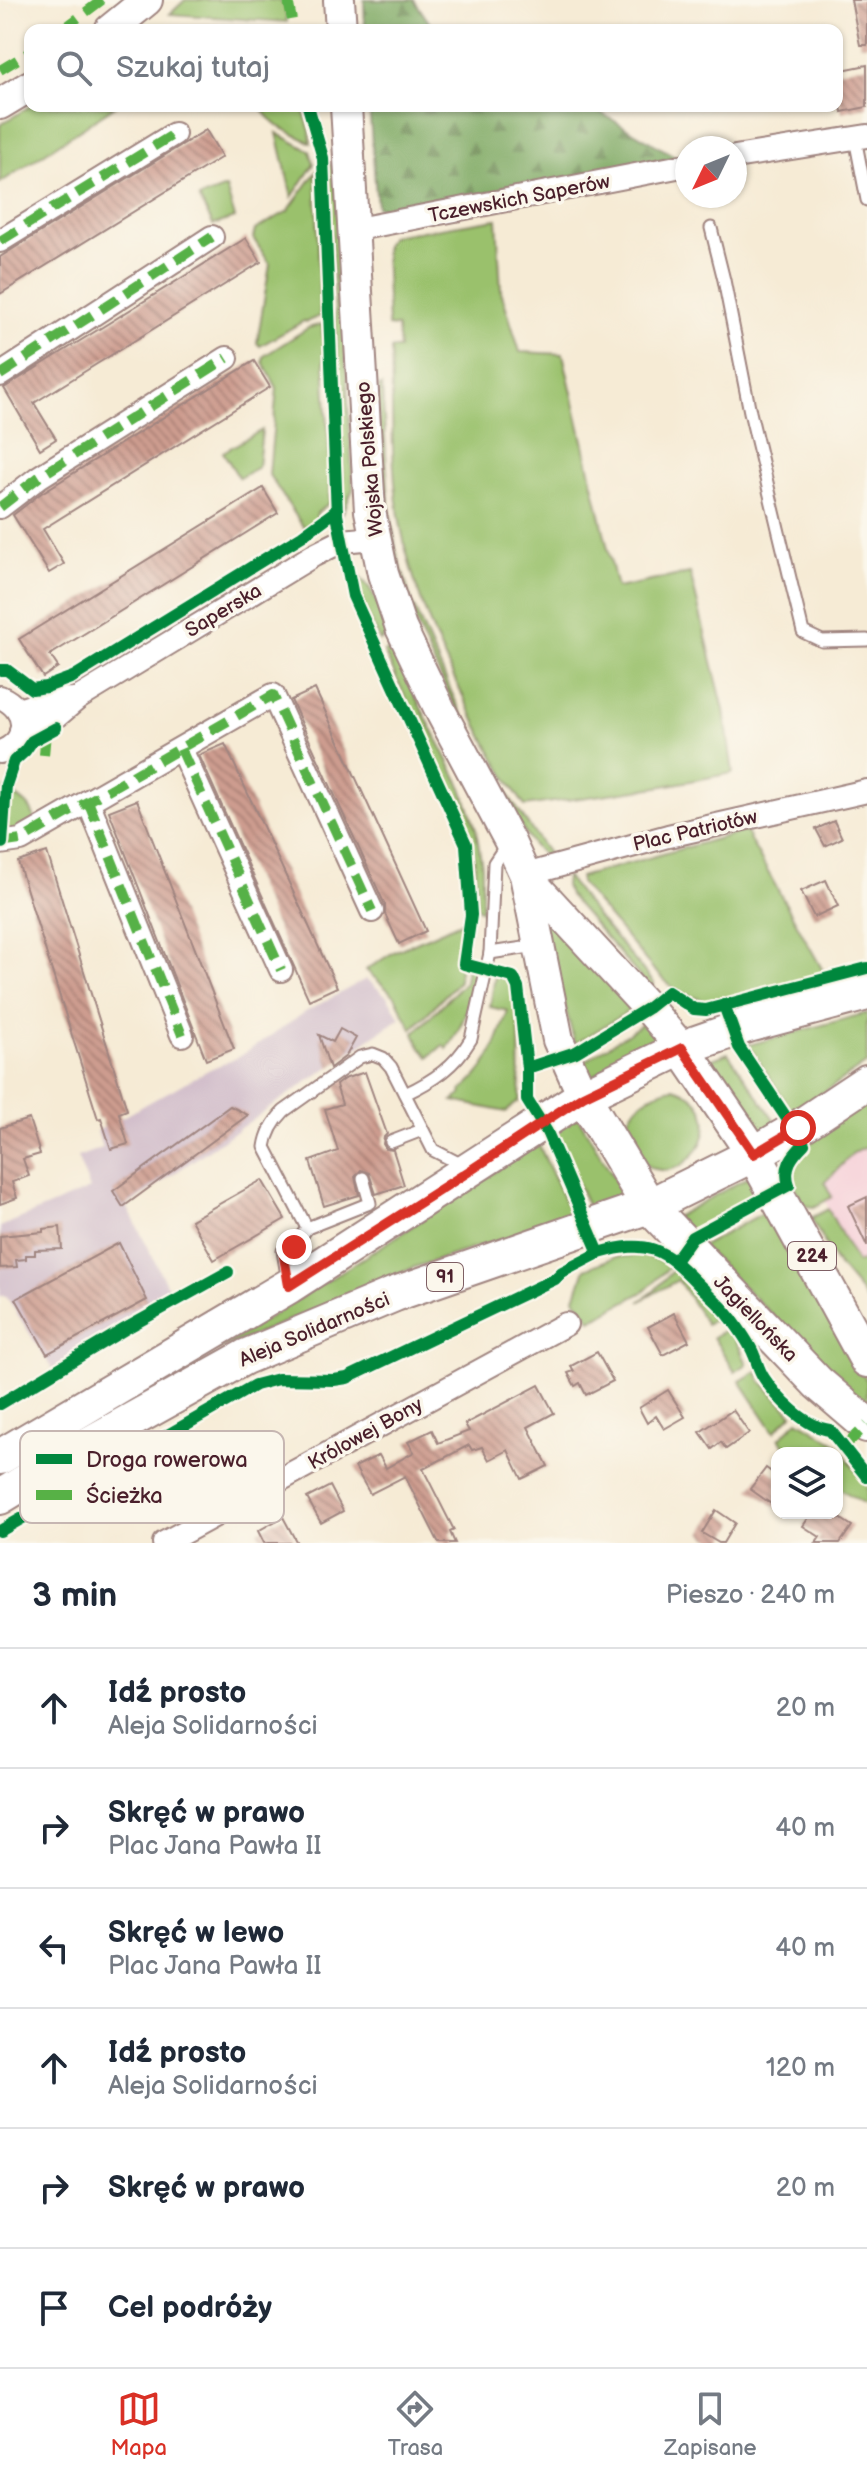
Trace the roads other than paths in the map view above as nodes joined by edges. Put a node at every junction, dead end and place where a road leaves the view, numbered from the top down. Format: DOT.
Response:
graph roads {
  1 [pos="147,0"];
  2 [pos="339,0"];
  3 [pos="117,24"];
  4 [pos="341,24"];
  5 [pos="24,90"];
  6 [pos="0,104"];
  7 [pos="346,112"];
  8 [pos="174,134"];
  9 [pos="861,137"];
  10 [pos="747,155"];
  11 [pos="675,167"];
  12 [pos="867,200"];
  13 [pos="711,228"];
  14 [pos="352,230"];
  15 [pos="212,237"];
  16 [pos="0,241"];
  17 [pos="227,358"];
  18 [pos="0,375"];
  19 [pos="0,507"];
  20 [pos="375,538"];
  21 [pos="867,640"];
  22 [pos="8,704"];
  23 [pos="181,749"];
  24 [pos="0,752"];
  25 [pos="0,759"];
  26 [pos="867,791"];
  27 [pos="88,801"];
  28 [pos="509,840"];
  29 [pos="0,843"];
  30 [pos="525,875"];
  31 [pos="372,911"];
  32 [pos="539,946"];
  33 [pos="490,953"];
  34 [pos="281,970"];
  35 [pos="867,993"];
  36 [pos="182,1035"];
  37 [pos="682,1048"];
  38 [pos="867,1082"];
  39 [pos="405,1094"];
  40 [pos="583,1096"];
  41 [pos="422,1130"];
  42 [pos="391,1142"];
  43 [pos="754,1154"];
  44 [pos="471,1170"];
  45 [pos="363,1178"];
  46 [pos="649,1206"];
  47 [pos="307,1228"];
  48 [pos="289,1286"];
  49 [pos="566,1324"];
  50 [pos="867,1360"];
  51 [pos="867,1425"];
  52 [pos="44,1431"];
  53 [pos="112,1431"];
  54 [pos="20,1445"];
  55 [pos="0,1457"];
  56 [pos="284,1478"];
  57 [pos="20,1485"];
  58 [pos="0,1497"];
  59 [pos="201,1523"];
  60 [pos="164,1543"];
  1 -- 3 [label="street"];
  2 -- 4 [label="street"];
  5 -- 6 [label="street"];
  7 -- 14 [label="street, Wojska Polskiego"];
  8 -- 16 [label="street"];
  9 -- 10 [label="street"];
  9 -- 12 [label="lane"];
  11 -- 14 [label="street, Tczewskich Saperów"];
  13 -- 21 [label="lane"];
  14 -- 20 [label="street, Wojska Polskiego"];
  15 -- 18 [label="street"];
  17 -- 19 [label="street"];
  20 -- 22 [label="street, Saperska"];
  20 -- 28 [label="street, Wojska Polskiego"];
  22 -- 24 [label="street"];
  23 -- 27 [label="street"];
  23 -- 31 [label="street"];
  23 -- 34 [label="street"];
  24 -- 25 [label="street"];
  26 -- 30 [label="street, Plac Patriotów"];
  27 -- 29 [label="street"];
  27 -- 36 [label="street"];
  28 -- 30 [label="street, Wojska Polskiego"];
  28 -- 33 [label="lane"];
  30 -- 32 [label="street, Wojska Polskiego"];
  30 -- 37 [label="street, Wojska Polskiego"];
  32 -- 33 [label="lane"];
  32 -- 40 [label="street, Wojska Polskiego"];
  33 -- 39 [label="lane"];
  35 -- 37 [label="main road"];
  37 -- 40 [label="main road, Aleja Solidarności"];
  37 -- 43 [label="main road"];
  38 -- 43 [label="main road, 91"];
  39 -- 41 [label="lane"];
  39 -- 47 [label="lane"];
  40 -- 44 [label="main road, Aleja Solidarności"];
  40 -- 46 [label="main road, Jagiellońska"];
  41 -- 42 [label="lane"];
  41 -- 44 [label="lane"];
  43 -- 46 [label="main road, 91"];
  43 -- 50 [label="main road, 224"];
  44 -- 48 [label="main road, Aleja Solidarności"];
  45 -- 47 [label="lane"];
  46 -- 51 [label="main road, Jagiellońska"];
  46 -- 53 [label="main road, Aleja Solidarności / 91"];
  47 -- 48 [label="lane"];
  48 -- 52 [label="main road, Aleja Solidarności"];
  49 -- 56 [label="street, Królowej Bony"];
  54 -- 55 [label="main road, Aleja Solidarności"];
  57 -- 58 [label="main road, Aleja Solidarności / 91"];
  59 -- 60 [label="street, Królowej Bony"];
}
